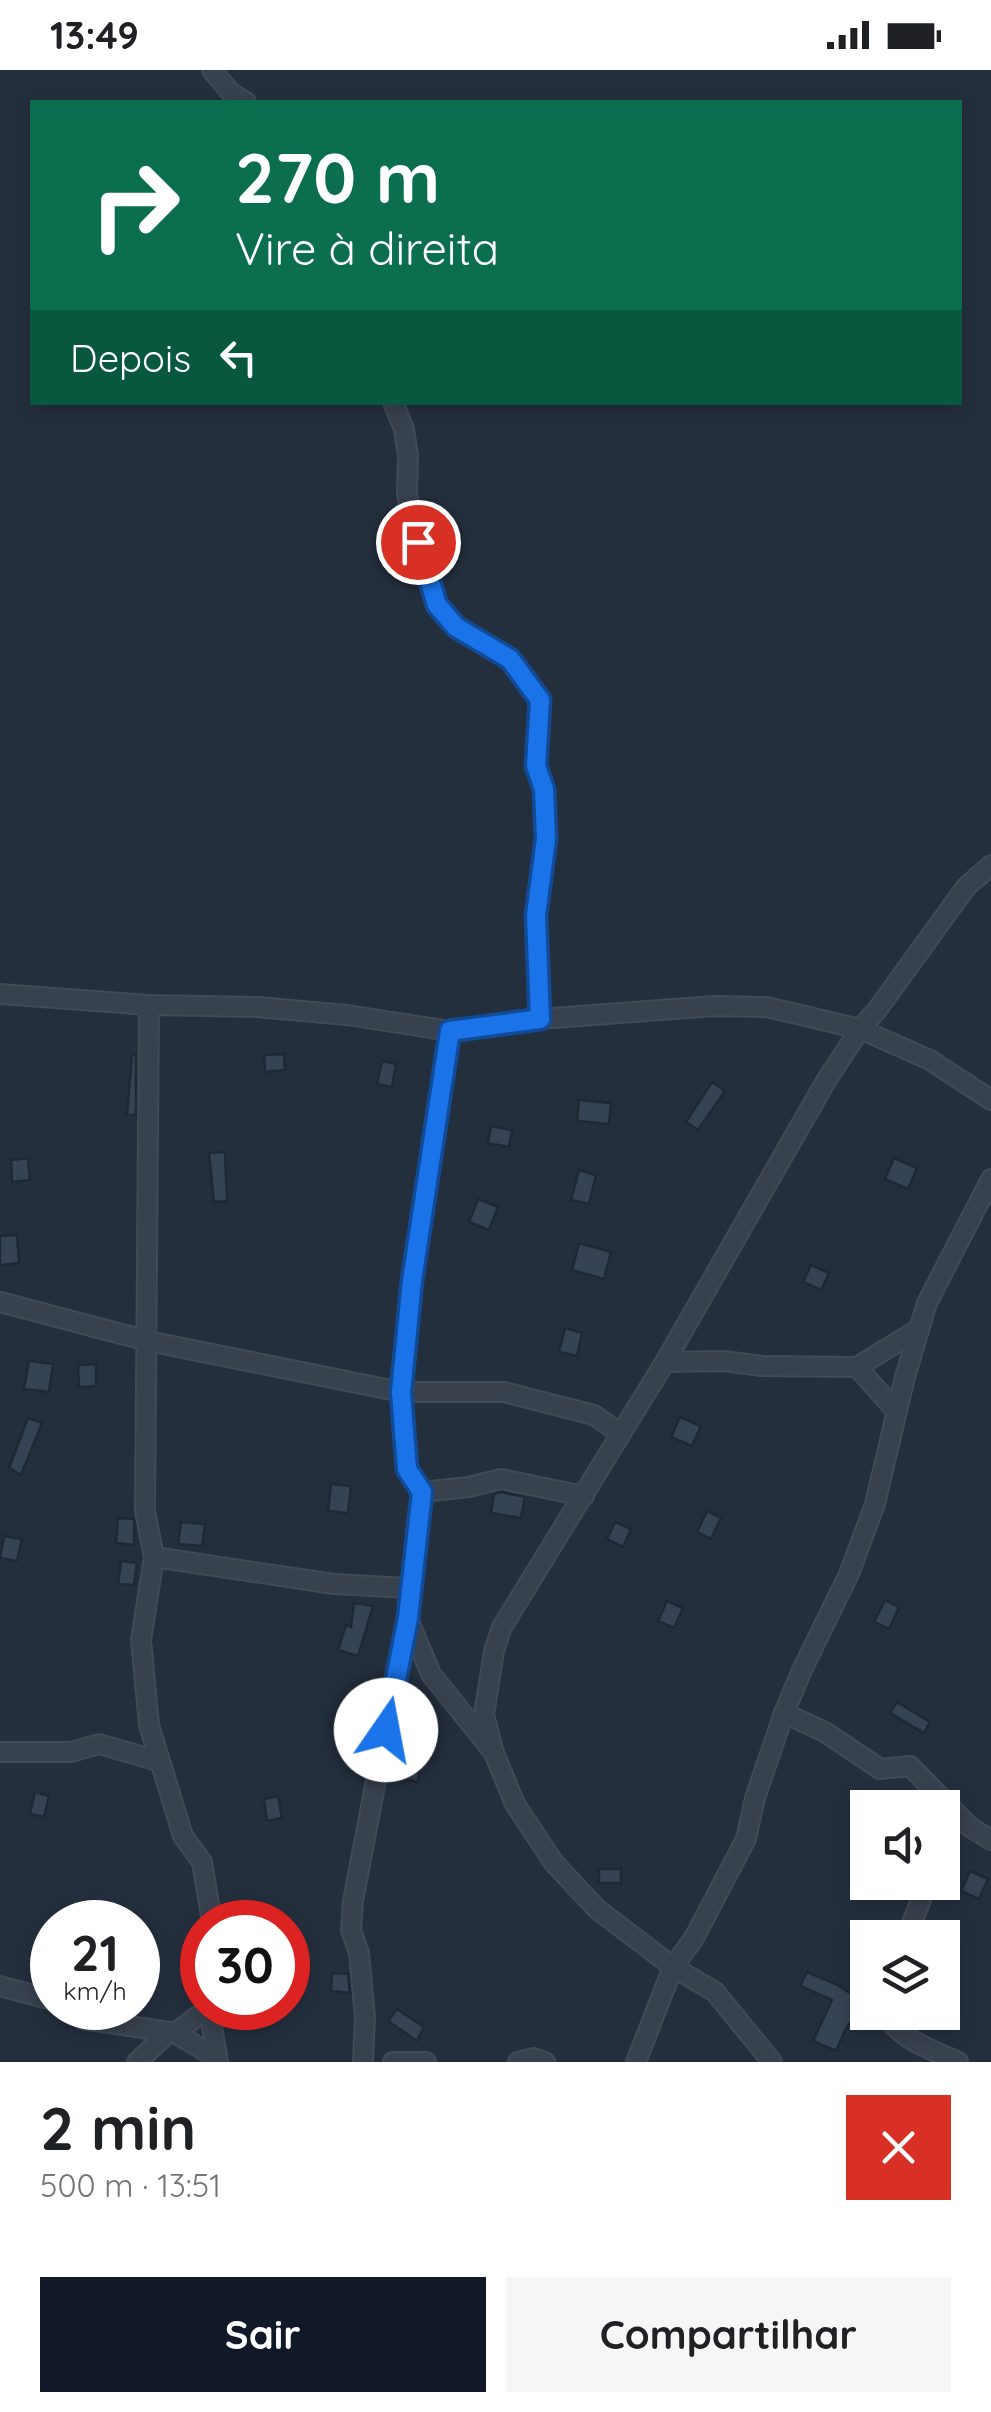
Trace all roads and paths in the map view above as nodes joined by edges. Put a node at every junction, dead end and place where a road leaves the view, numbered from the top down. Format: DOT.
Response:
graph roads {
  1 [pos="212,70"];
  2 [pos="243,100"];
  3 [pos="393,405"];
  4 [pos="991,865"];
  5 [pos="0,994"];
  6 [pos="149,1005"];
  7 [pos="540,1019"];
  8 [pos="860,1029"];
  9 [pos="450,1031"];
  10 [pos="991,1100"];
  11 [pos="991,1180"];
  12 [pos="0,1302"];
  13 [pos="919,1329"];
  14 [pos="148,1341"];
  15 [pos="665,1362"];
  16 [pos="856,1367"];
  17 [pos="401,1392"];
  18 [pos="639,1403"];
  19 [pos="897,1412"];
  20 [pos="594,1415"];
  21 [pos="621,1434"];
  22 [pos="422,1492"];
  23 [pos="584,1496"];
  24 [pos="154,1557"];
  25 [pos="409,1588"];
  26 [pos="408,1618"];
  27 [pos="784,1713"];
  28 [pos="0,1752"];
  29 [pos="494,1754"];
  30 [pos="158,1760"];
  31 [pos="933,1790"];
  32 [pos="960,1817"];
  33 [pos="991,1840"];
  34 [pos="208,1900"];
  35 [pos="673,1968"];
  36 [pos="0,1986"];
  37 [pos="30,1994"];
  38 [pos="180,2027"];
  39 [pos="152,2030"];
  40 [pos="213,2030"];
  41 [pos="897,2030"];
  42 [pos="171,2033"];
  43 [pos="218,2060"];
  44 [pos="137,2062"];
  45 [pos="363,2062"];
  46 [pos="393,2062"];
  47 [pos="426,2062"];
  48 [pos="518,2062"];
  49 [pos="545,2062"];
  50 [pos="636,2062"];
  51 [pos="772,2062"];
  52 [pos="958,2062"];
  1 -- 2 [label="street"];
  3 -- 7 [label="street"];
  4 -- 8 [label="street"];
  5 -- 6 [label="street"];
  6 -- 9 [label="street"];
  6 -- 14 [label="street"];
  7 -- 8 [label="street"];
  7 -- 9 [label="street"];
  8 -- 10 [label="street"];
  8 -- 15 [label="street"];
  9 -- 17 [label="street"];
  11 -- 13 [label="street"];
  12 -- 14 [label="street"];
  13 -- 16 [label="street"];
  13 -- 19 [label="street"];
  14 -- 17 [label="street"];
  14 -- 24 [label="street"];
  15 -- 16 [label="street"];
  15 -- 18 [label="street"];
  16 -- 19 [label="street"];
  17 -- 20 [label="street"];
  17 -- 22 [label="street"];
  18 -- 20 [label="street"];
  18 -- 21 [label="street"];
  19 -- 27 [label="street"];
  20 -- 21 [label="street"];
  21 -- 23 [label="street"];
  22 -- 23 [label="street"];
  22 -- 25 [label="street"];
  23 -- 29 [label="street"];
  24 -- 25 [label="street"];
  24 -- 30 [label="street"];
  25 -- 26 [label="street"];
  26 -- 29 [label="street"];
  26 -- 45 [label="street"];
  27 -- 31 [label="street"];
  27 -- 35 [label="street"];
  28 -- 30 [label="street"];
  29 -- 35 [label="street"];
  30 -- 34 [label="street"];
  32 -- 33 [label="street"];
  35 -- 50 [label="street"];
  35 -- 51 [label="street"];
  36 -- 37 [label="street"];
  38 -- 42 [label="street"];
  39 -- 42 [label="street"];
  40 -- 43 [label="street"];
  41 -- 52 [label="street"];
  42 -- 43 [label="street"];
  42 -- 44 [label="street"];
  46 -- 47 [label="street"];
  48 -- 49 [label="street"];
}
